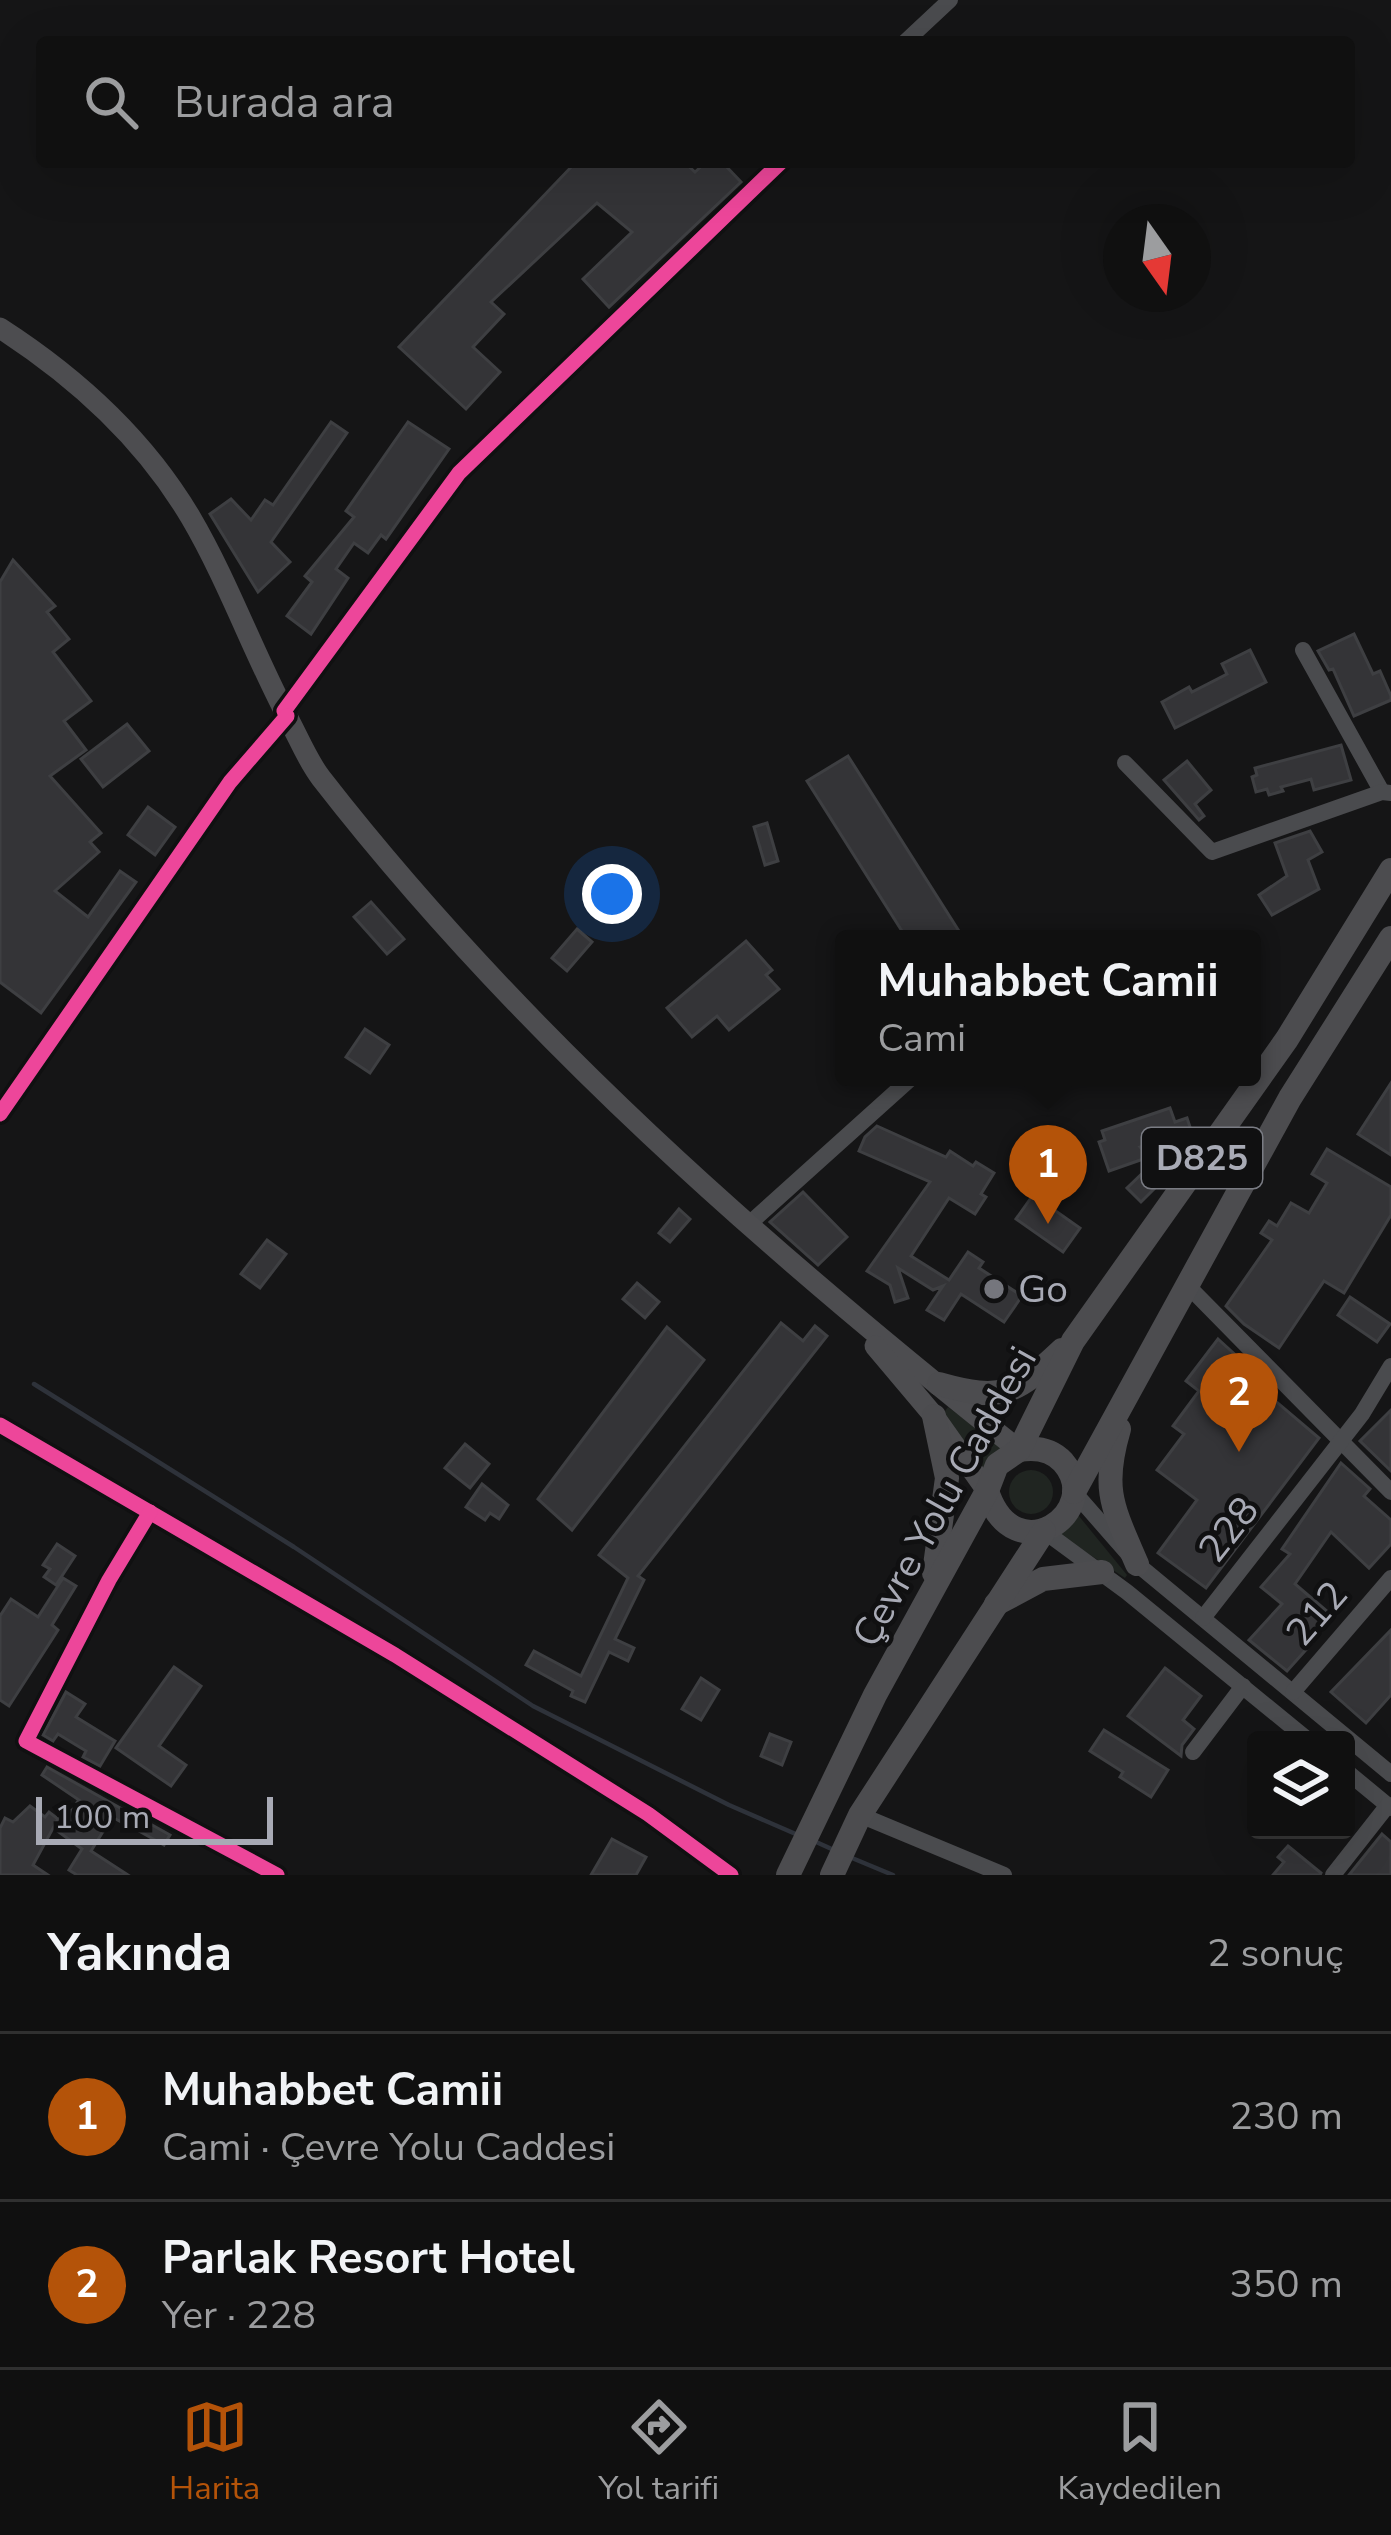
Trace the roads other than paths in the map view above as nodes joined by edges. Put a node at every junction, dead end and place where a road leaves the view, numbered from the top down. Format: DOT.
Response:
graph roads {
  1 [pos="950,0"];
  2 [pos="911,36"];
  3 [pos="775,168"];
  4 [pos="0,328"];
  5 [pos="1303,650"];
  6 [pos="285,714"];
  7 [pos="1125,764"];
  8 [pos="1387,792"];
  9 [pos="1391,870"];
  10 [pos="1388,951"];
  11 [pos="1261,1074"];
  12 [pos="901,1086"];
  13 [pos="1253,1086"];
  14 [pos="0,1114"];
  15 [pos="749,1224"];
  16 [pos="1189,1287"];
  17 [pos="843,1309"];
  18 [pos="1072,1341"];
  19 [pos="1391,1366"];
  20 [pos="1133,1380"];
  21 [pos="939,1384"];
  22 [pos="934,1415"];
  23 [pos="0,1425"];
  24 [pos="1339,1442"];
  25 [pos="1019,1450"];
  26 [pos="987,1491"];
  27 [pos="1074,1492"];
  28 [pos="1391,1492"];
  29 [pos="150,1512"];
  30 [pos="1044,1531"];
  31 [pos="1137,1564"];
  32 [pos="1102,1573"];
  33 [pos="1391,1578"];
  34 [pos="931,1592"];
  35 [pos="994,1605"];
  36 [pos="1203,1618"];
  37 [pos="1243,1686"];
  38 [pos="1294,1692"];
  39 [pos="1298,1731"];
  40 [pos="1193,1752"];
  41 [pos="1391,1774"];
  42 [pos="1355,1778"];
  43 [pos="1390,1807"];
  44 [pos="860,1815"];
  45 [pos="278,1875"];
  46 [pos="731,1875"];
  47 [pos="788,1875"];
  48 [pos="832,1875"];
  49 [pos="1004,1875"];
  50 [pos="1333,1875"];
  1 -- 2 [label="street"];
  3 -- 6 [label="street"];
  4 -- 6 [label="main road"];
  5 -- 8 [label="street"];
  6 -- 14 [label="street"];
  6 -- 15 [label="main road"];
  7 -- 8 [label="street"];
  9 -- 11 [label="highway, Çevre Yolu Caddesi / D825"];
  10 -- 16 [label="highway, D825"];
  12 -- 15 [label="street"];
  13 -- 18 [label="highway, Çevre Yolu Caddesi / D825"];
  15 -- 17 [label="main road"];
  16 -- 20 [label="highway, D825"];
  16 -- 24 [label="street"];
  17 -- 21 [label="main road"];
  17 -- 22 [label="main road"];
  18 -- 21 [label="highway"];
  18 -- 25 [label="highway, Çevre Yolu Caddesi / D825"];
  19 -- 24 [label="street, 228"];
  20 -- 27 [label="highway, D825"];
  20 -- 31 [label="highway"];
  21 -- 25 [label="main road"];
  22 -- 26 [label="main road"];
  22 -- 34 [label="highway"];
  23 -- 29 [label="street"];
  24 -- 28 [label="street"];
  24 -- 36 [label="street, 228"];
  25 -- 26 [label="highway, Çevre Yolu Caddesi / D825"];
  25 -- 27 [label="highway"];
  26 -- 30 [label="highway"];
  26 -- 34 [label="highway, Çevre Yolu Caddesi / D825"];
  27 -- 30 [label="highway"];
  27 -- 31 [label="street"];
  29 -- 45 [label="street"];
  29 -- 46 [label="street"];
  30 -- 32 [label="street"];
  30 -- 35 [label="highway"];
  31 -- 36 [label="street"];
  32 -- 35 [label="highway"];
  32 -- 37 [label="street"];
  33 -- 38 [label="street, 212"];
  34 -- 47 [label="highway, Çevre Yolu Caddesi / D825"];
  35 -- 44 [label="highway"];
  36 -- 38 [label="street"];
  37 -- 39 [label="street"];
  37 -- 40 [label="street"];
  38 -- 41 [label="street"];
  42 -- 43 [label="street"];
  43 -- 50 [label="street"];
  44 -- 48 [label="highway"];
  44 -- 49 [label="street"];
}
